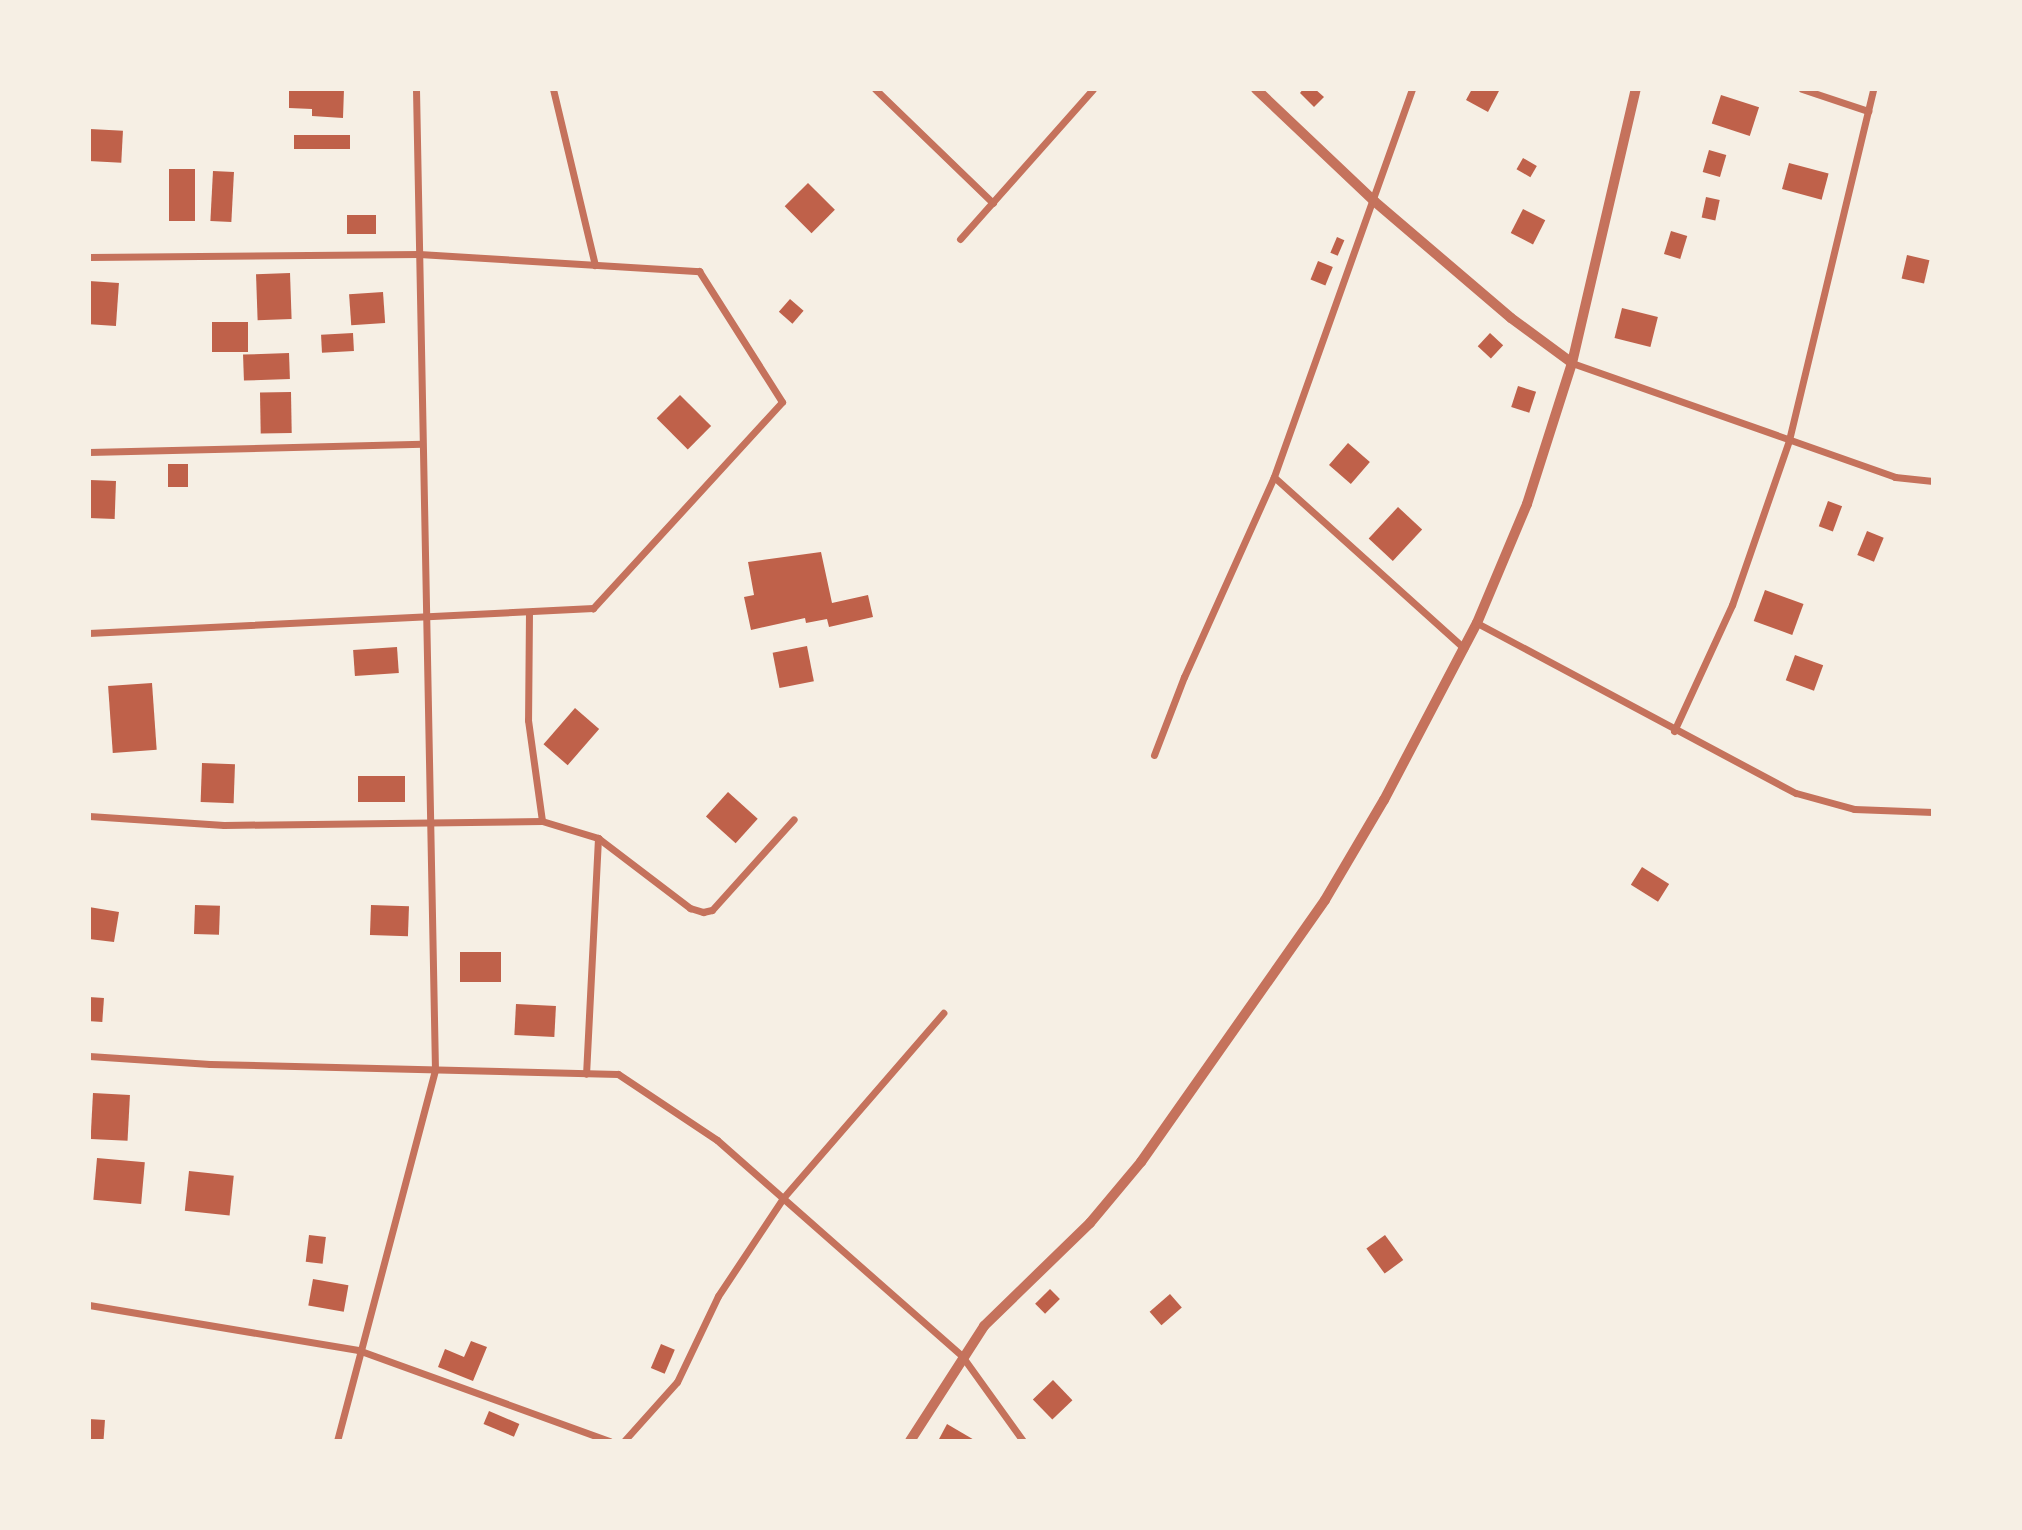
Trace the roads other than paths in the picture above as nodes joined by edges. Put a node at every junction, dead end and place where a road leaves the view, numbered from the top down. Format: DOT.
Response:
graph roads {
  1 [pos="416,89"];
  2 [pos="553,89"];
  3 [pos="876,89"];
  4 [pos="1093,89"];
  5 [pos="1256,89"];
  6 [pos="1412,89"];
  7 [pos="1636,89"];
  8 [pos="1802,89"];
  9 [pos="1873,89"];
  10 [pos="1868,111"];
  11 [pos="1374,201"];
  12 [pos="993,203"];
  13 [pos="960,239"];
  14 [pos="419,254"];
  15 [pos="89,257"];
  16 [pos="595,265"];
  17 [pos="1572,363"];
  18 [pos="1788,440"];
  19 [pos="422,444"];
  20 [pos="89,452"];
  21 [pos="1275,477"];
  22 [pos="1933,481"];
  23 [pos="529,612"];
  24 [pos="426,618"];
  25 [pos="1477,623"];
  26 [pos="89,633"];
  27 [pos="1464,648"];
  28 [pos="1674,730"];
  29 [pos="1154,755"];
  30 [pos="1933,812"];
  31 [pos="89,816"];
  32 [pos="794,819"];
  33 [pos="429,820"];
  34 [pos="541,821"];
  35 [pos="598,838"];
  36 [pos="943,1013"];
  37 [pos="89,1056"];
  38 [pos="435,1070"];
  39 [pos="586,1074"];
  40 [pos="783,1198"];
  41 [pos="89,1305"];
  42 [pos="358,1350"];
  43 [pos="962,1356"];
  44 [pos="337,1441"];
  45 [pos="610,1441"];
  46 [pos="624,1441"];
  47 [pos="910,1441"];
  48 [pos="1023,1441"];
  1 -- 14 [label="street"];
  2 -- 16 [label="street"];
  3 -- 12 [label="street"];
  4 -- 12 [label="street"];
  5 -- 11 [label="street"];
  6 -- 11 [label="street"];
  7 -- 17 [label="street"];
  8 -- 10 [label="street"];
  9 -- 10 [label="street"];
  10 -- 18 [label="street"];
  11 -- 17 [label="street"];
  11 -- 21 [label="street"];
  12 -- 13 [label="street"];
  14 -- 15 [label="street"];
  14 -- 16 [label="street"];
  14 -- 19 [label="street"];
  16 -- 23 [label="street"];
  17 -- 18 [label="street"];
  17 -- 25 [label="street"];
  18 -- 22 [label="street"];
  18 -- 28 [label="street"];
  19 -- 20 [label="street"];
  19 -- 24 [label="street"];
  21 -- 27 [label="street"];
  21 -- 29 [label="street"];
  23 -- 24 [label="street"];
  23 -- 34 [label="street"];
  24 -- 26 [label="street"];
  24 -- 33 [label="street"];
  25 -- 27 [label="street"];
  25 -- 28 [label="street"];
  27 -- 43 [label="street"];
  28 -- 30 [label="street"];
  31 -- 33 [label="street"];
  32 -- 35 [label="street"];
  33 -- 34 [label="street"];
  33 -- 38 [label="street"];
  34 -- 35 [label="street"];
  35 -- 39 [label="street"];
  36 -- 40 [label="street"];
  37 -- 38 [label="street"];
  38 -- 39 [label="street"];
  38 -- 42 [label="street"];
  39 -- 40 [label="street"];
  40 -- 43 [label="street"];
  40 -- 46 [label="street"];
  41 -- 42 [label="street"];
  42 -- 44 [label="street"];
  42 -- 45 [label="street"];
  43 -- 47 [label="street"];
  43 -- 48 [label="street"];
}
